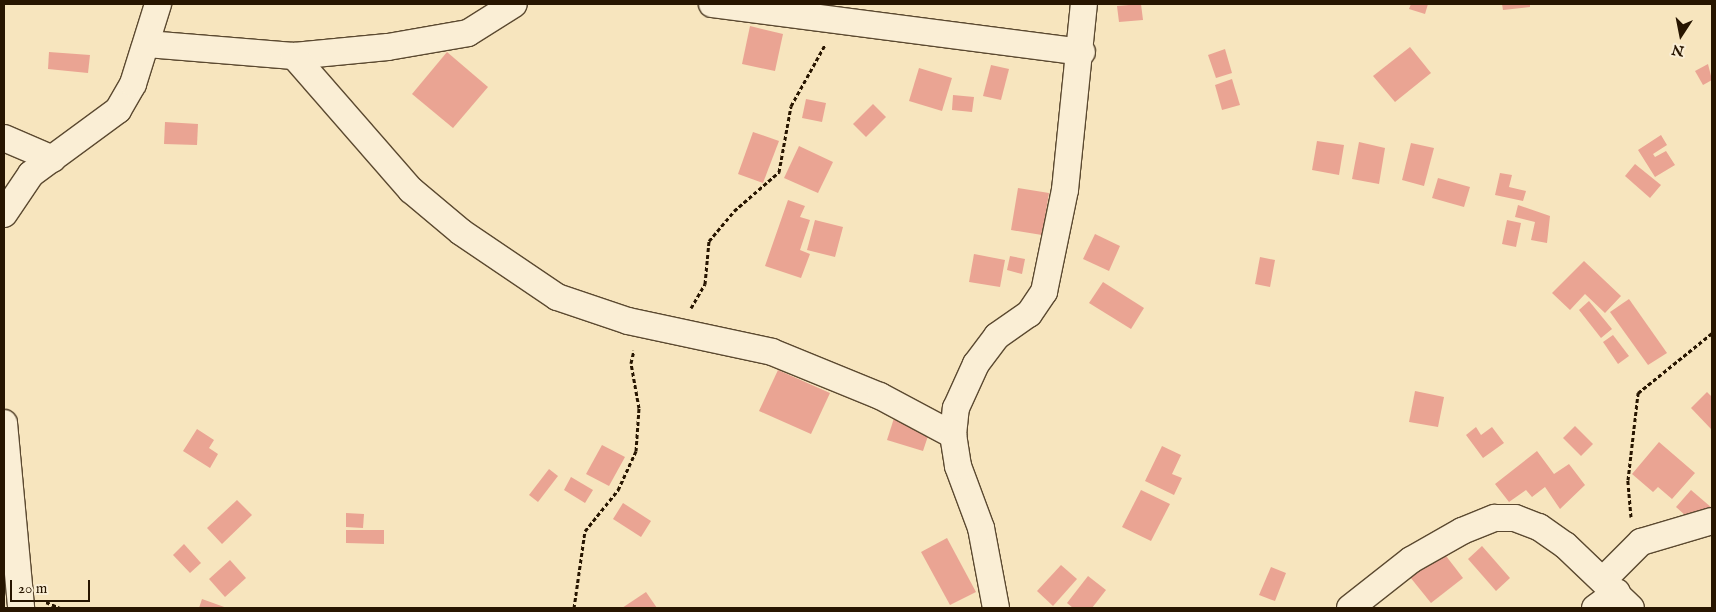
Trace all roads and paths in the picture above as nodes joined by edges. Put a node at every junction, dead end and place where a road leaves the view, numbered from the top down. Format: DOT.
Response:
graph roads {
  1 [pos="514,4"];
  2 [pos="712,4"];
  3 [pos="1084,4"];
  4 [pos="154,5"];
  5 [pos="838,21"];
  6 [pos="147,44"];
  7 [pos="1082,52"];
  8 [pos="294,56"];
  9 [pos="4,138"];
  10 [pos="53,159"];
  11 [pos="4,214"];
  12 [pos="666,328"];
  13 [pos="1712,333"];
  14 [pos="4,423"];
  15 [pos="952,435"];
  16 [pos="1712,520"];
  17 [pos="1624,558"];
  18 [pos="1617,593"];
  19 [pos="21,608"];
  20 [pos="574,608"];
  21 [pos="996,608"];
  22 [pos="1350,608"];
  23 [pos="1595,608"];
  1 -- 8 [label="street"];
  2 -- 5 [label="street"];
  3 -- 7 [label="street"];
  4 -- 6 [label="street"];
  5 -- 7 [label="street"];
  5 -- 12 [label="path"];
  6 -- 8 [label="street"];
  6 -- 10 [label="street"];
  7 -- 15 [label="street"];
  8 -- 12 [label="street"];
  9 -- 10 [label="street"];
  10 -- 11 [label="street"];
  12 -- 15 [label="street"];
  12 -- 20 [label="path"];
  13 -- 17 [label="path"];
  14 -- 19 [label="street"];
  15 -- 21 [label="street"];
  16 -- 17 [label="street"];
  17 -- 18 [label="street"];
  18 -- 22 [label="street"];
  18 -- 23 [label="street"];
}
